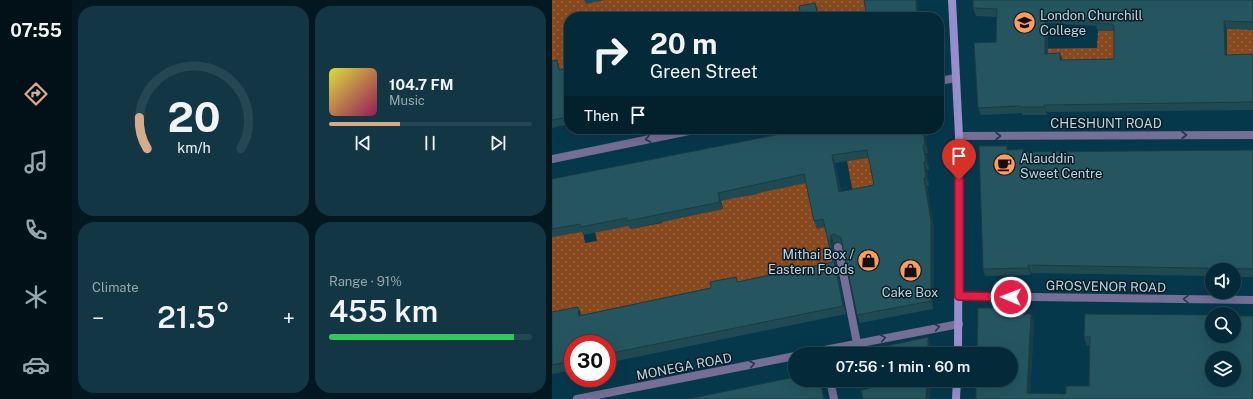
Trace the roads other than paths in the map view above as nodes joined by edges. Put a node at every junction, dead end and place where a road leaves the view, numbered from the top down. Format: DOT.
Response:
graph roads {
  1 [pos="952,0"];
  2 [pos="956,78"];
  3 [pos="944,80"];
  4 [pos="675,134"];
  5 [pos="1253,135"];
  6 [pos="960,136"];
  7 [pos="552,159"];
  8 [pos="838,247"];
  9 [pos="959,296"];
  10 [pos="1253,300"];
  11 [pos="959,324"];
  12 [pos="857,343"];
  13 [pos="843,347"];
  14 [pos="958,347"];
  15 [pos="788,357"];
  16 [pos="831,387"];
  17 [pos="957,387"];
  18 [pos="577,399"];
  19 [pos="834,399"];
  20 [pos="956,399"];
  1 -- 2 [label="main road"];
  2 -- 3 [label="street"];
  2 -- 6 [label="main road"];
  4 -- 7 [label="street, one-way"];
  6 -- 5 [label="street, CHESHUNT ROAD, one-way"];
  6 -- 9 [label="main road"];
  8 -- 12 [label="street"];
  10 -- 9 [label="street, GROSVENOR ROAD, one-way"];
  9 -- 11 [label="main road"];
  12 -- 11 [label="street, one-way"];
  11 -- 14 [label="main road"];
  12 -- 13 [label="street"];
  18 -- 15 [label="street, MONEGA ROAD, one-way"];
  16 -- 19 [label="street"];
  17 -- 20 [label="main road"];
}
